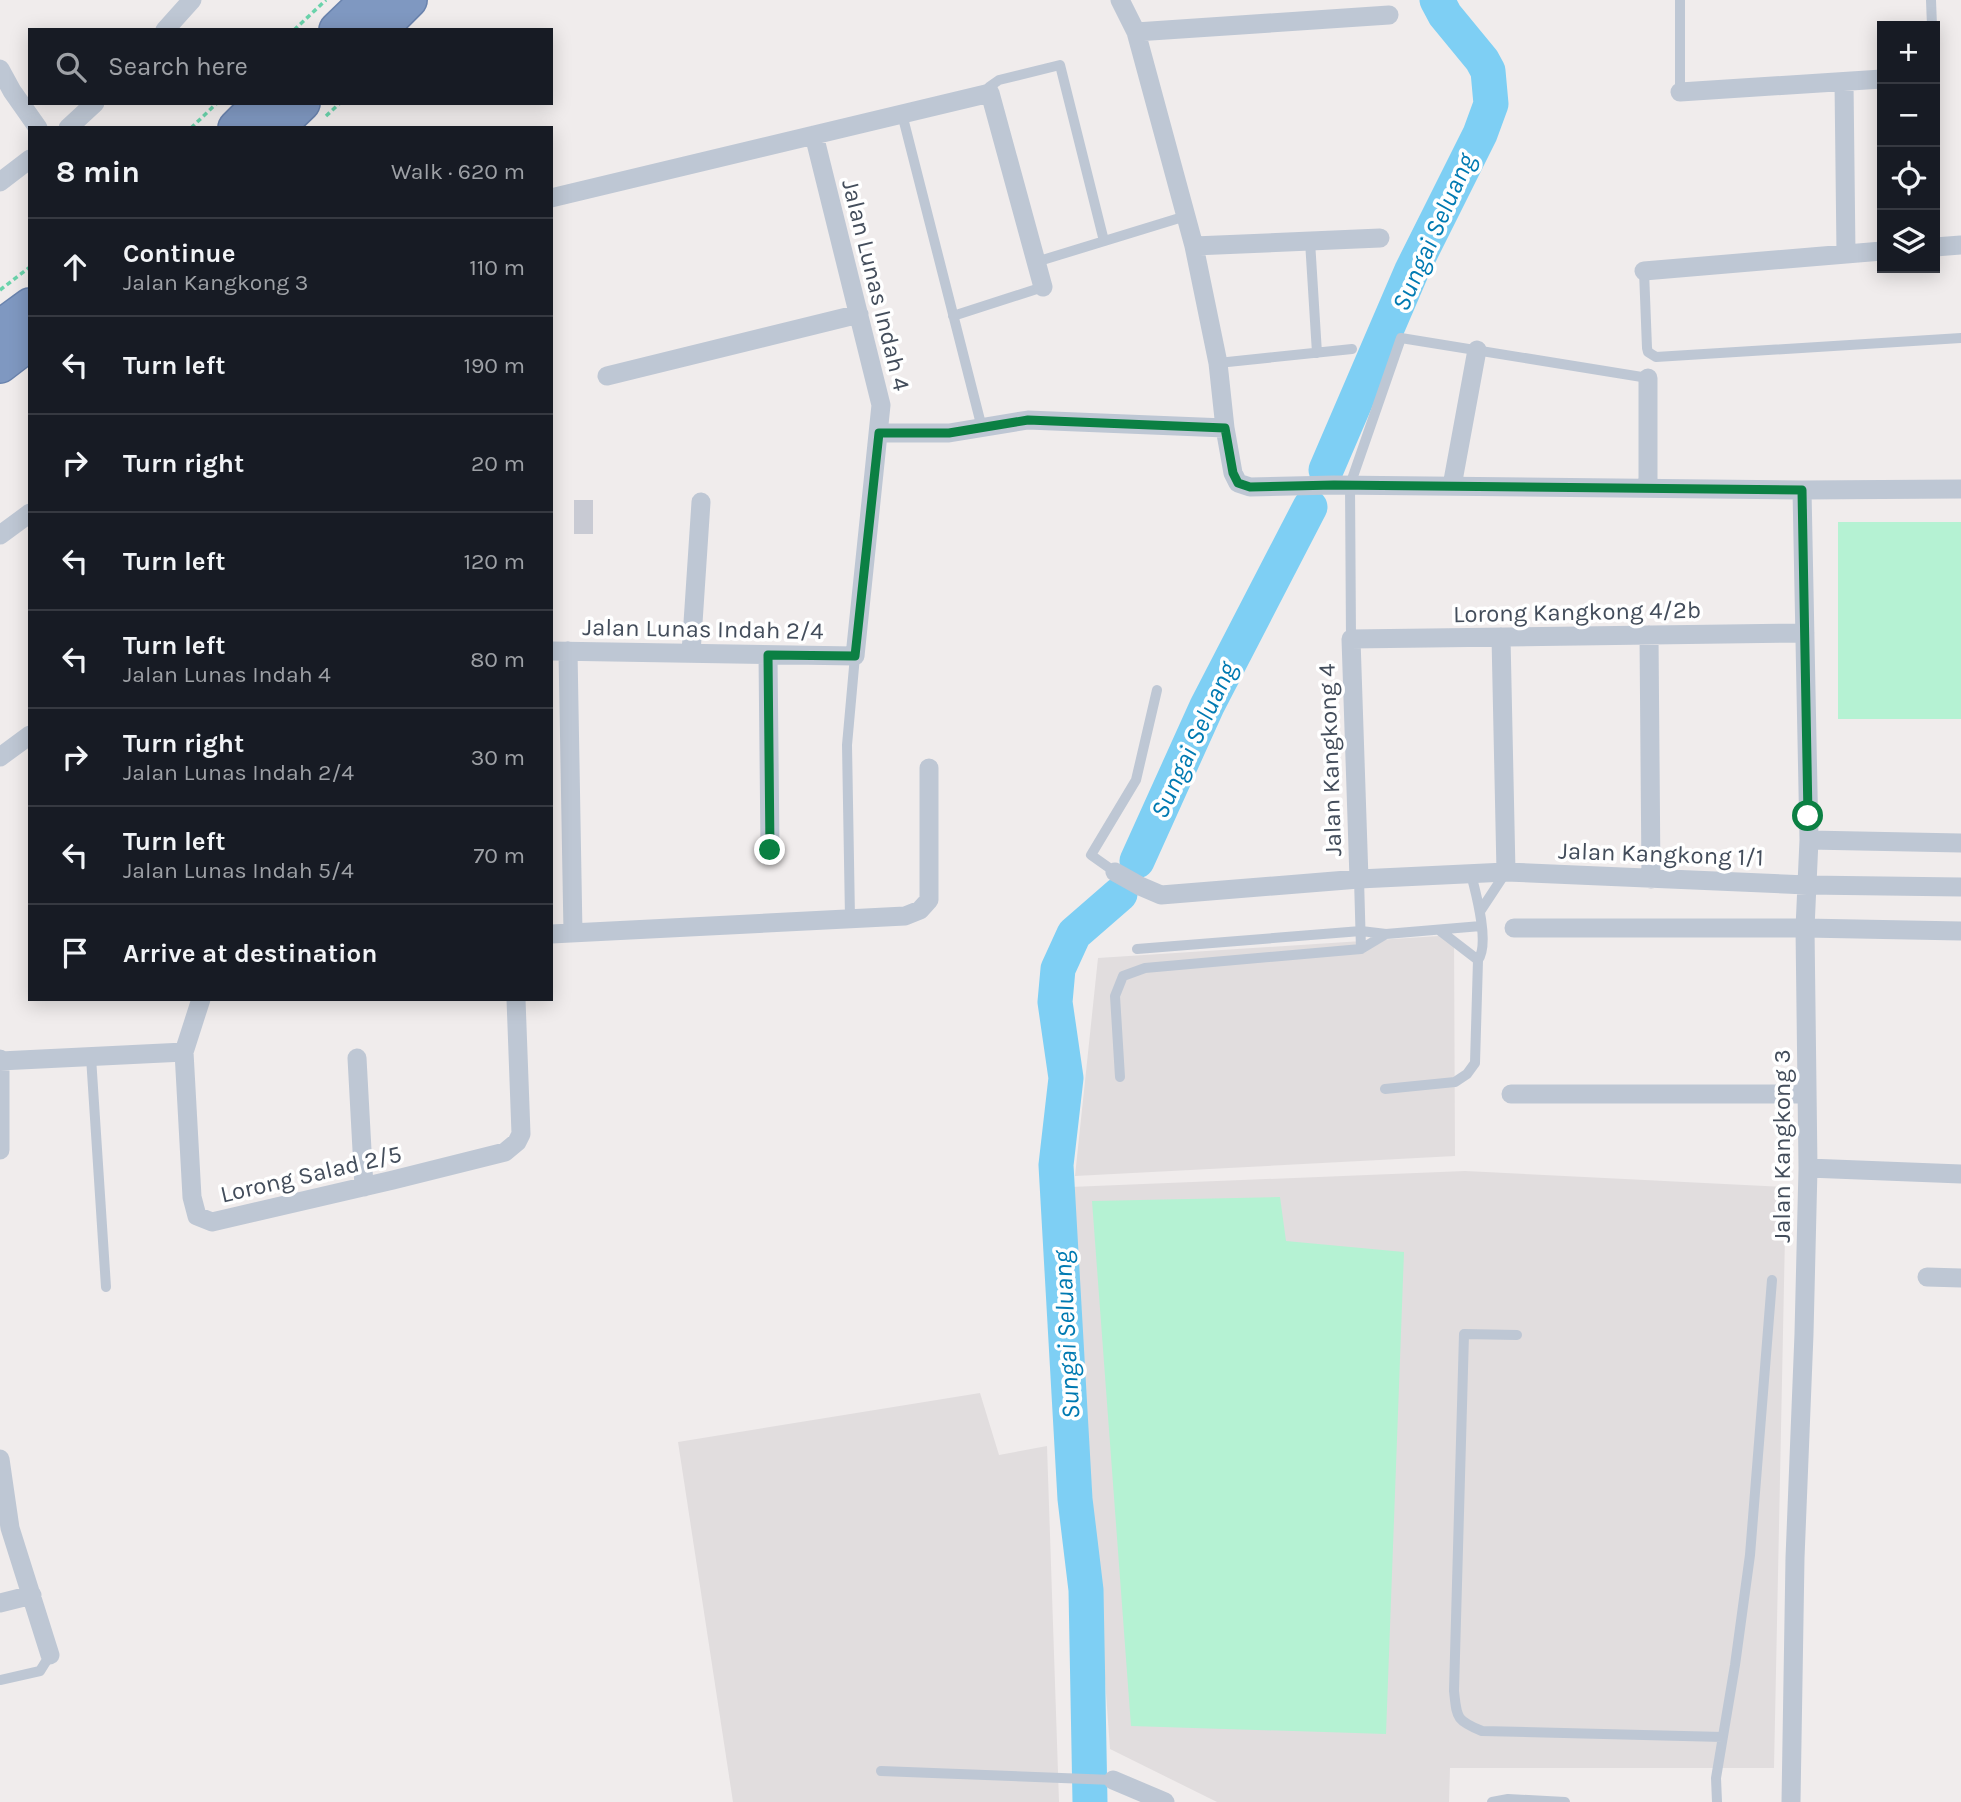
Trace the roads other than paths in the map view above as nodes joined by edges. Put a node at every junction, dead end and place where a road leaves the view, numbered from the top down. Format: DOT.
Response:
graph roads {
  1 [pos="192,0"];
  2 [pos="368,0"];
  3 [pos="409,0"];
  4 [pos="1120,0"];
  5 [pos="1681,0"];
  6 [pos="1931,0"];
  7 [pos="1389,15"];
  8 [pos="1932,21"];
  9 [pos="167,28"];
  10 [pos="339,28"];
  11 [pos="381,28"];
  12 [pos="1136,32"];
  13 [pos="0,69"];
  14 [pos="1877,79"];
  15 [pos="1844,82"];
  16 [pos="1680,92"];
  17 [pos="990,93"];
  18 [pos="94,105"];
  19 [pos="259,105"];
  20 [pos="300,105"];
  21 [pos="902,114"];
  22 [pos="37,126"];
  23 [pos="70,126"];
  24 [pos="238,126"];
  25 [pos="278,126"];
  26 [pos="814,135"];
  27 [pos="28,161"];
  28 [pos="0,182"];
  29 [pos="553,198"];
  30 [pos="1186,216"];
  31 [pos="1380,238"];
  32 [pos="1104,241"];
  33 [pos="1310,241"];
  34 [pos="1961,245"];
  35 [pos="1194,246"];
  36 [pos="1940,247"];
  37 [pos="1877,251"];
  38 [pos="1846,254"];
  39 [pos="1036,262"];
  40 [pos="1644,271"];
  41 [pos="1043,287"];
  42 [pos="28,307"];
  43 [pos="859,314"];
  44 [pos="953,316"];
  45 [pos="0,328"];
  46 [pos="1961,338"];
  47 [pos="28,344"];
  48 [pos="1352,349"];
  49 [pos="1477,350"];
  50 [pos="1317,353"];
  51 [pos="1218,363"];
  52 [pos="0,365"];
  53 [pos="607,376"];
  54 [pos="1648,378"];
  55 [pos="982,428"];
  56 [pos="1225,428"];
  57 [pos="879,433"];
  58 [pos="1342,485"];
  59 [pos="1452,486"];
  60 [pos="1648,488"];
  61 [pos="1961,489"];
  62 [pos="1802,490"];
  63 [pos="701,502"];
  64 [pos="28,514"];
  65 [pos="0,535"];
  66 [pos="1805,633"];
  67 [pos="1649,635"];
  68 [pos="1501,637"];
  69 [pos="1351,639"];
  70 [pos="560,651"];
  71 [pos="691,653"];
  72 [pos="768,655"];
  73 [pos="855,656"];
  74 [pos="1157,690"];
  75 [pos="28,736"];
  76 [pos="0,757"];
  77 [pos="929,768"];
  78 [pos="1809,840"];
  79 [pos="1961,843"];
  80 [pos="770,850"];
  81 [pos="1115,872"];
  82 [pos="1506,872"];
  83 [pos="1471,874"];
  84 [pos="1359,879"];
  85 [pos="1651,879"];
  86 [pos="1807,884"];
  87 [pos="1961,887"];
  88 [pos="1481,910"];
  89 [pos="850,918"];
  90 [pos="1481,926"];
  91 [pos="1514,928"];
  92 [pos="1805,928"];
  93 [pos="1439,930"];
  94 [pos="1361,931"];
  95 [pos="1961,931"];
  96 [pos="573,933"];
  97 [pos="553,934"];
  98 [pos="1386,934"];
  99 [pos="1137,949"];
  100 [pos="1362,949"];
  101 [pos="1478,960"];
  102 [pos="200,1001"];
  103 [pos="516,1001"];
  104 [pos="184,1052"];
  105 [pos="91,1057"];
  106 [pos="357,1058"];
  107 [pos="0,1060"];
  108 [pos="1120,1077"];
  109 [pos="1385,1090"];
  110 [pos="1511,1094"];
  111 [pos="1807,1094"];
  112 [pos="0,1107"];
  113 [pos="0,1150"];
  114 [pos="1808,1168"];
  115 [pos="1961,1174"];
  116 [pos="364,1187"];
  117 [pos="1927,1277"];
  118 [pos="1961,1278"];
  119 [pos="1772,1280"];
  120 [pos="106,1287"];
  121 [pos="1517,1335"];
  122 [pos="0,1459"];
  123 [pos="5,1529"];
  124 [pos="32,1595"];
  125 [pos="0,1603"];
  126 [pos="50,1655"];
  127 [pos="0,1680"];
  128 [pos="1723,1737"];
  129 [pos="881,1772"];
  130 [pos="1113,1780"];
  131 [pos="1165,1802"];
  132 [pos="1492,1802"];
  133 [pos="1565,1802"];
  134 [pos="1717,1802"];
  135 [pos="1791,1802"];
  1 -- 9 [label="street"];
  2 -- 10 [label="highway"];
  3 -- 11 [label="highway"];
  4 -- 12 [label="street"];
  5 -- 16 [label="lane"];
  6 -- 8 [label="lane"];
  7 -- 12 [label="street"];
  12 -- 30 [label="street"];
  13 -- 22 [label="street"];
  14 -- 15 [label="street"];
  15 -- 16 [label="street"];
  15 -- 38 [label="street"];
  17 -- 21 [label="street"];
  17 -- 32 [label="lane"];
  17 -- 39 [label="street"];
  18 -- 23 [label="street"];
  19 -- 24 [label="highway"];
  20 -- 25 [label="highway"];
  21 -- 26 [label="street"];
  21 -- 44 [label="lane"];
  26 -- 29 [label="street"];
  26 -- 43 [label="street, Jalan Lunas Indah 4"];
  27 -- 28 [label="street"];
  30 -- 32 [label="lane"];
  30 -- 35 [label="street"];
  31 -- 33 [label="street"];
  32 -- 39 [label="lane"];
  33 -- 35 [label="street"];
  33 -- 50 [label="lane"];
  34 -- 36 [label="street"];
  35 -- 51 [label="street"];
  37 -- 38 [label="street"];
  38 -- 40 [label="street"];
  39 -- 41 [label="street"];
  40 -- 46 [label="lane"];
  41 -- 44 [label="lane"];
  42 -- 45 [label="highway"];
  43 -- 53 [label="street"];
  43 -- 57 [label="street, Jalan Lunas Indah 4"];
  44 -- 55 [label="lane"];
  47 -- 52 [label="highway"];
  48 -- 50 [label="lane"];
  49 -- 54 [label="lane"];
  49 -- 58 [label="lane"];
  49 -- 59 [label="street"];
  50 -- 51 [label="lane"];
  51 -- 56 [label="street"];
  54 -- 60 [label="street"];
  55 -- 56 [label="street"];
  55 -- 57 [label="street"];
  56 -- 58 [label="street"];
  57 -- 73 [label="street, Jalan Lunas Indah 4"];
  58 -- 59 [label="street"];
  58 -- 69 [label="lane"];
  59 -- 60 [label="street"];
  60 -- 62 [label="street"];
  61 -- 62 [label="street"];
  62 -- 66 [label="street, Jalan Kangkong 3"];
  63 -- 71 [label="street"];
  64 -- 65 [label="street"];
  66 -- 67 [label="street, Lorong Kangkong 4/2b"];
  66 -- 78 [label="street, Jalan Kangkong 3"];
  67 -- 68 [label="street, Lorong Kangkong 4/2b"];
  67 -- 85 [label="street"];
  68 -- 69 [label="street, Lorong Kangkong 4/2b"];
  68 -- 82 [label="street"];
  69 -- 84 [label="street, Jalan Kangkong 4"];
  70 -- 71 [label="street, Jalan Lunas Indah 2/4"];
  70 -- 96 [label="street"];
  71 -- 72 [label="street, Jalan Lunas Indah 2/4"];
  72 -- 73 [label="street, Jalan Lunas Indah 2/4"];
  72 -- 80 [label="street"];
  73 -- 89 [label="lane"];
  74 -- 81 [label="lane"];
  75 -- 76 [label="street"];
  77 -- 89 [label="street"];
  78 -- 79 [label="street"];
  78 -- 86 [label="street, Jalan Kangkong 3"];
  81 -- 84 [label="street, Jalan Kangkong 1/1"];
  82 -- 83 [label="street, Jalan Kangkong 1/1"];
  82 -- 85 [label="street, Jalan Kangkong 1/1"];
  82 -- 88 [label="lane"];
  83 -- 84 [label="street, Jalan Kangkong 1/1"];
  83 -- 88 [label="lane"];
  84 -- 94 [label="lane"];
  85 -- 86 [label="street, Jalan Kangkong 1/1"];
  86 -- 87 [label="street, Jalan Kangkong 1/1"];
  86 -- 92 [label="street, Jalan Kangkong 3"];
  88 -- 90 [label="lane"];
  89 -- 96 [label="street"];
  90 -- 93 [label="lane"];
  90 -- 101 [label="lane"];
  91 -- 92 [label="street"];
  92 -- 95 [label="street"];
  92 -- 111 [label="street, Jalan Kangkong 3"];
  93 -- 98 [label="lane"];
  93 -- 101 [label="lane"];
  94 -- 98 [label="lane"];
  94 -- 99 [label="lane"];
  94 -- 100 [label="lane"];
  96 -- 97 [label="street"];
  98 -- 100 [label="lane"];
  100 -- 108 [label="lane"];
  101 -- 109 [label="lane"];
  102 -- 104 [label="street, Lorong Salad 2/5"];
  103 -- 116 [label="street, Lorong Salad 2/5"];
  104 -- 105 [label="street"];
  104 -- 116 [label="street, Lorong Salad 2/5"];
  105 -- 107 [label="street"];
  105 -- 120 [label="lane"];
  106 -- 116 [label="street"];
  107 -- 112 [label="street"];
  110 -- 111 [label="street"];
  111 -- 114 [label="street, Jalan Kangkong 3"];
  112 -- 113 [label="street"];
  114 -- 115 [label="street"];
  114 -- 135 [label="street, Jalan Kangkong 3"];
  117 -- 118 [label="street"];
  119 -- 128 [label="lane"];
  121 -- 128 [label="lane"];
  122 -- 123 [label="street"];
  123 -- 124 [label="street"];
  124 -- 125 [label="street"];
  124 -- 126 [label="street"];
  126 -- 127 [label="lane"];
  128 -- 134 [label="lane"];
  129 -- 130 [label="lane"];
  130 -- 131 [label="street"];
  132 -- 133 [label="lane"];
}
